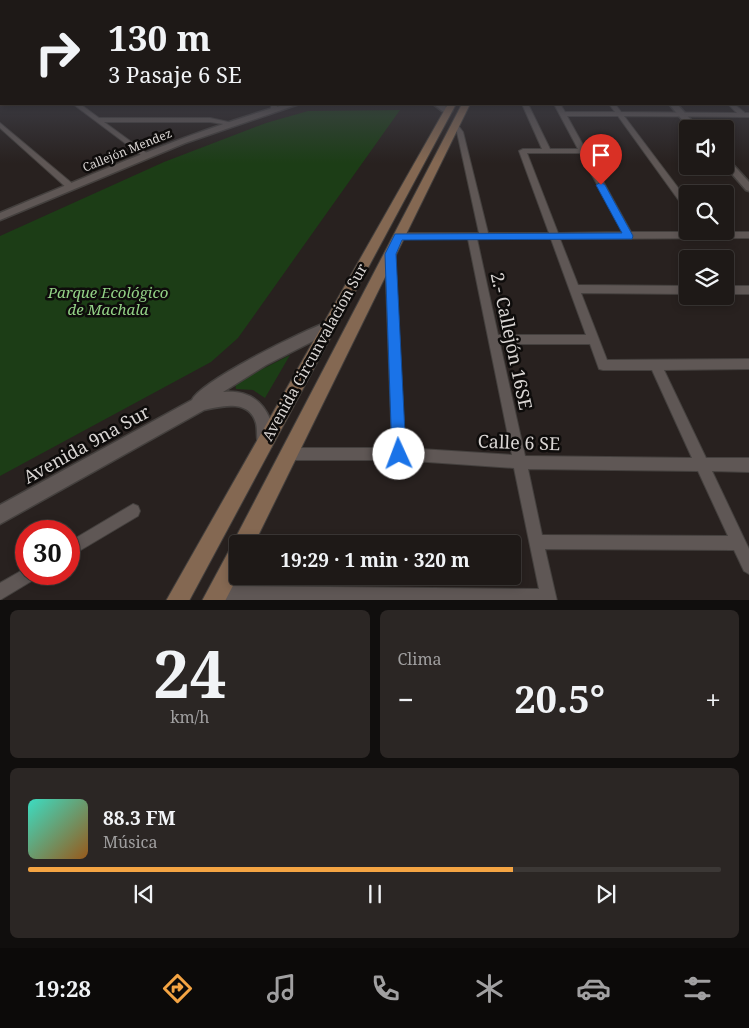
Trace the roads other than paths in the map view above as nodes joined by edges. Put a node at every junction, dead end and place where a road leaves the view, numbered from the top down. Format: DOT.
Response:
graph roads {
  1 [pos="80,107"];
  2 [pos="274,107"];
  3 [pos="461,107"];
  4 [pos="526,107"];
  5 [pos="559,107"];
  6 [pos="614,107"];
  7 [pos="675,107"];
  8 [pos="736,107"];
  9 [pos="449,114"];
  10 [pos="563,114"];
  11 [pos="620,114"];
  12 [pos="682,114"];
  13 [pos="746,114"];
  14 [pos="97,120"];
  15 [pos="687,120"];
  16 [pos="230,123"];
  17 [pos="0,125"];
  18 [pos="547,151"];
  19 [pos="582,151"];
  20 [pos="145,156"];
  21 [pos="734,171"];
  22 [pos="71,187"];
  23 [pos="749,188"];
  24 [pos="679,196"];
  25 [pos="0,217"];
  26 [pos="679,234"];
  27 [pos="734,234"];
  28 [pos="749,235"];
  29 [pos="399,236"];
  30 [pos="478,236"];
  31 [pos="555,236"];
  32 [pos="628,236"];
  33 [pos="390,254"];
  34 [pos="357,274"];
  35 [pos="377,280"];
  36 [pos="574,289"];
  37 [pos="679,290"];
  38 [pos="734,290"];
  39 [pos="749,290"];
  40 [pos="328,327"];
  41 [pos="592,339"];
  42 [pos="494,340"];
  43 [pos="656,364"];
  44 [pos="749,364"];
  45 [pos="191,408"];
  46 [pos="265,441"];
  47 [pos="288,454"];
  48 [pos="399,454"];
  49 [pos="519,462"];
  50 [pos="703,464"];
  51 [pos="749,465"];
  52 [pos="133,511"];
  53 [pos="0,515"];
  54 [pos="248,535"];
  55 [pos="536,542"];
  56 [pos="738,542"];
  57 [pos="80,543"];
  58 [pos="749,566"];
  59 [pos="229,571"];
  60 [pos="15,583"];
  61 [pos="0,592"];
  62 [pos="215,597"];
  63 [pos="548,599"];
  64 [pos="177,600"];
  1 -- 14 [label="street"];
  2 -- 16 [label="street, Callejón Mendez"];
  3 -- 9 [label="main road, Avenida Circunvalacion Sur"];
  4 -- 18 [label="street"];
  5 -- 10 [label="street"];
  6 -- 11 [label="street"];
  7 -- 12 [label="street"];
  8 -- 13 [label="street"];
  9 -- 29 [label="main road, Avenida Circunvalacion Sur"];
  9 -- 30 [label="street, 2.- Callejón 16SE"];
  9 -- 34 [label="main road, Avenida Circunvalacion Sur"];
  10 -- 11 [label="street"];
  10 -- 19 [label="street"];
  11 -- 12 [label="street"];
  11 -- 24 [label="street"];
  12 -- 13 [label="street"];
  12 -- 15 [label="street"];
  14 -- 16 [label="street"];
  14 -- 20 [label="street"];
  16 -- 20 [label="street, Callejón Mendez"];
  17 -- 22 [label="street"];
  18 -- 19 [label="street"];
  18 -- 31 [label="street"];
  19 -- 32 [label="street"];
  20 -- 22 [label="street, Callejón Mendez"];
  21 -- 23 [label="street"];
  22 -- 25 [label="street, Callejón Mendez"];
  26 -- 32 [label="street"];
  27 -- 28 [label="street"];
  29 -- 30 [label="street"];
  29 -- 33 [label="main road, Avenida Circunvalacion Sur"];
  30 -- 31 [label="street"];
  30 -- 42 [label="street, 2.- Callejón 16SE"];
  31 -- 32 [label="street"];
  31 -- 36 [label="street"];
  33 -- 35 [label="main road, Avenida Circunvalacion Sur"];
  33 -- 48 [label="street"];
  34 -- 35 [label="main road"];
  34 -- 40 [label="main road, Avenida Circunvalacion Sur"];
  35 -- 47 [label="main road, Avenida Circunvalacion Sur"];
  36 -- 37 [label="street"];
  36 -- 41 [label="street"];
  38 -- 39 [label="street"];
  40 -- 45 [label="street, Avenida 9na Sur"];
  40 -- 46 [label="main road, Avenida Circunvalacion Sur"];
  41 -- 42 [label="street"];
  41 -- 43 [label="street"];
  42 -- 49 [label="street, 2.- Callejón 16SE"];
  43 -- 44 [label="street"];
  43 -- 50 [label="street"];
  45 -- 46 [label="street, Avenida 9na Sur"];
  45 -- 53 [label="street, Avenida 9na Sur"];
  46 -- 64 [label="main road, Avenida Circunvalacion Sur"];
  47 -- 48 [label="street, Calle 6 SE"];
  47 -- 54 [label="main road, Avenida Circunvalacion Sur"];
  48 -- 49 [label="street, Calle 6 SE"];
  49 -- 50 [label="street, Calle 6 SE"];
  49 -- 55 [label="street, 2.- Callejón 16SE"];
  50 -- 51 [label="street, Calle 6 SE"];
  50 -- 56 [label="street"];
  52 -- 57 [label="street"];
  55 -- 56 [label="street"];
  55 -- 63 [label="street, 2.- Callejón 16SE"];
  56 -- 58 [label="street"];
  59 -- 62 [label="main road"];
  60 -- 61 [label="street"];
  62 -- 63 [label="street"];
}
